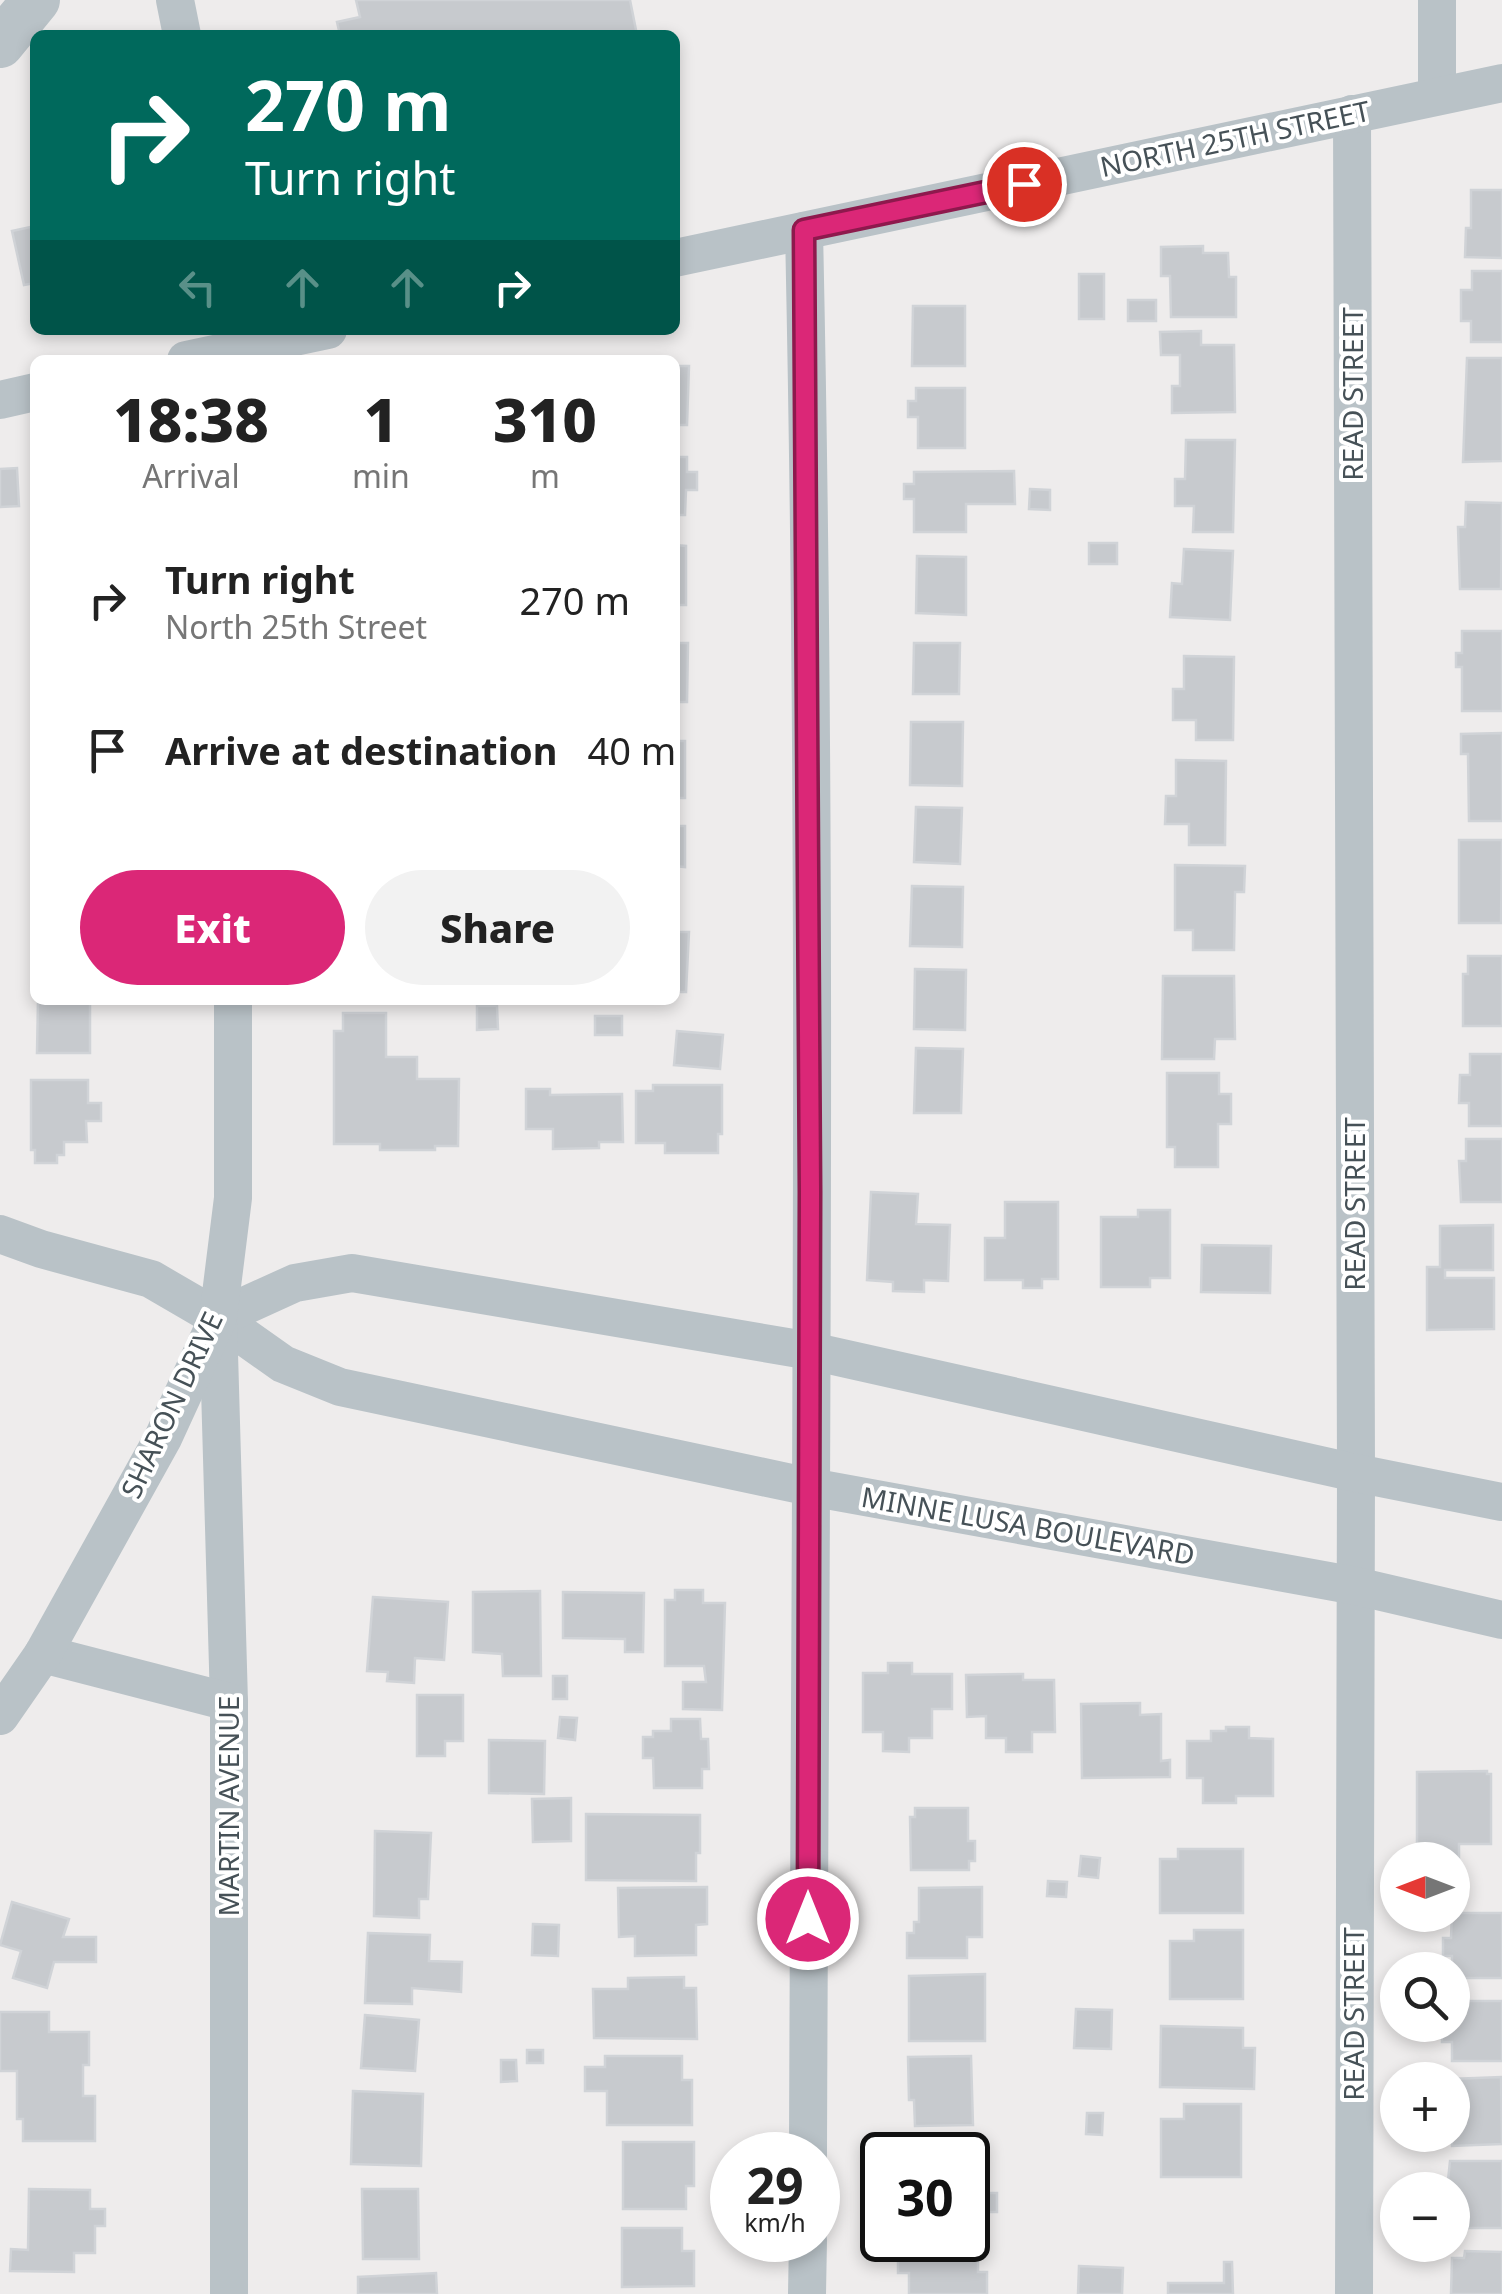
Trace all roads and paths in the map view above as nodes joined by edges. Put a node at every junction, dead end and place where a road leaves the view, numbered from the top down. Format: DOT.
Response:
graph roads {
  1 [pos="36,0"];
  2 [pos="175,0"];
  3 [pos="1437,0"];
  4 [pos="181,30"];
  5 [pos="0,44"];
  6 [pos="1502,83"];
  7 [pos="1437,96"];
  8 [pos="1352,114"];
  9 [pos="804,230"];
  10 [pos="680,257"];
  11 [pos="300,335"];
  12 [pos="233,347"];
  13 [pos="204,355"];
  14 [pos="30,393"];
  15 [pos="0,400"];
  16 [pos="233,1005"];
  17 [pos="0,1234"];
  18 [pos="218,1318"];
  19 [pos="810,1351"];
  20 [pos="1356,1473"];
  21 [pos="810,1487"];
  22 [pos="1502,1502"];
  23 [pos="1356,1586"];
  24 [pos="1502,1620"];
  25 [pos="43,1654"];
  26 [pos="229,1702"];
  27 [pos="0,1716"];
  28 [pos="808,2132"];
  29 [pos="808,2262"];
  30 [pos="230,2294"];
  31 [pos="808,2294"];
  32 [pos="1354,2294"];
  1 -- 5 [label="street"];
  2 -- 4 [label="street"];
  3 -- 7 [label="street"];
  6 -- 7 [label="street, NORTH 25TH STREET"];
  7 -- 8 [label="street, NORTH 25TH STREET"];
  8 -- 9 [label="street, NORTH 25TH STREET"];
  8 -- 20 [label="street, READ STREET"];
  9 -- 10 [label="street, NORTH 25TH STREET"];
  9 -- 19 [label="street"];
  11 -- 12 [label="street"];
  12 -- 13 [label="street"];
  14 -- 15 [label="street"];
  16 -- 18 [label="street, SHARON DRIVE"];
  17 -- 18 [label="street, MINNE LUSA BOULEVARD"];
  18 -- 19 [label="street"];
  18 -- 21 [label="street, MINNE LUSA BOULEVARD"];
  18 -- 25 [label="street, SHARON DRIVE"];
  18 -- 26 [label="street, MARTIN AVENUE"];
  19 -- 20 [label="street"];
  19 -- 21 [label="street"];
  20 -- 22 [label="street"];
  20 -- 23 [label="street, READ STREET"];
  21 -- 23 [label="street, MINNE LUSA BOULEVARD"];
  21 -- 28 [label="street"];
  23 -- 24 [label="street, MINNE LUSA BOULEVARD"];
  23 -- 32 [label="street, READ STREET"];
  25 -- 26 [label="street"];
  25 -- 27 [label="street, SHARON DRIVE"];
  26 -- 30 [label="street, MARTIN AVENUE"];
  29 -- 31 [label="street"];
}
